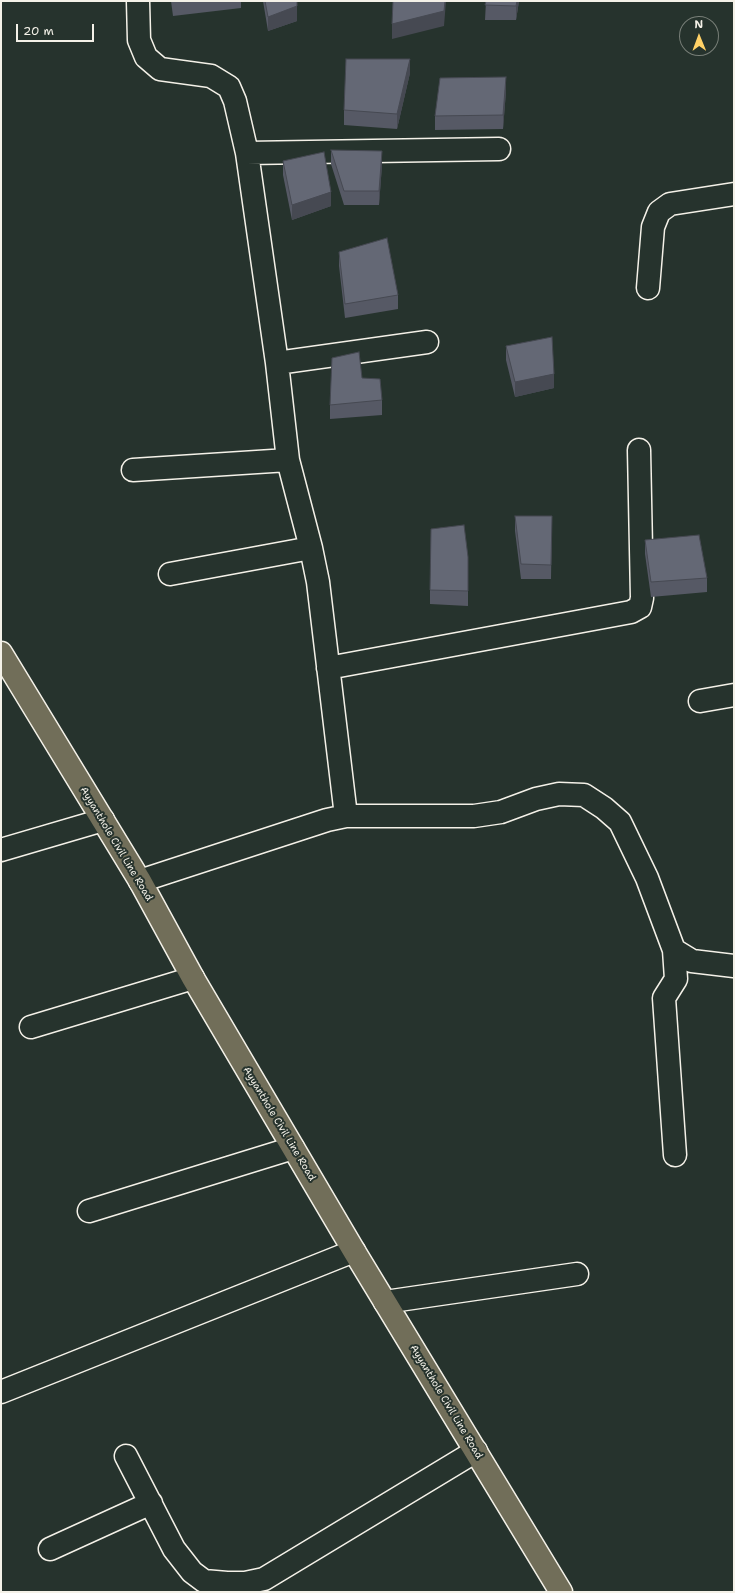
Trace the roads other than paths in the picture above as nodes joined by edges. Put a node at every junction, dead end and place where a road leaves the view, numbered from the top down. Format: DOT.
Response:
graph roads {
  1 [pos="138,1"];
  2 [pos="499,149"];
  3 [pos="247,153"];
  4 [pos="734,194"];
  5 [pos="648,288"];
  6 [pos="427,342"];
  7 [pos="277,362"];
  8 [pos="639,450"];
  9 [pos="288,460"];
  10 [pos="132,470"];
  11 [pos="311,548"];
  12 [pos="170,574"];
  13 [pos="1,653"];
  14 [pos="328,668"];
  15 [pos="734,695"];
  16 [pos="700,701"];
  17 [pos="346,816"];
  18 [pos="103,820"];
  19 [pos="1,850"];
  20 [pos="140,881"];
  21 [pos="674,950"];
  22 [pos="734,966"];
  23 [pos="192,978"];
  24 [pos="31,1027"];
  25 [pos="293,1148"];
  26 [pos="675,1155"];
  27 [pos="89,1211"];
  28 [pos="354,1251"];
  29 [pos="577,1274"];
  30 [pos="385,1302"];
  31 [pos="1,1392"];
  32 [pos="476,1451"];
  33 [pos="126,1456"];
  34 [pos="151,1503"];
  35 [pos="50,1549"];
  36 [pos="561,1592"];
  1 -- 3 [label="street"];
  2 -- 3 [label="street"];
  3 -- 7 [label="street"];
  4 -- 5 [label="street"];
  6 -- 7 [label="street"];
  7 -- 9 [label="street"];
  8 -- 14 [label="street"];
  9 -- 10 [label="street"];
  9 -- 11 [label="street"];
  11 -- 12 [label="street"];
  11 -- 14 [label="street"];
  13 -- 18 [label="main road, Ayyanthole Civil Line Road"];
  14 -- 17 [label="street"];
  15 -- 16 [label="street"];
  17 -- 20 [label="street"];
  17 -- 21 [label="street"];
  18 -- 19 [label="street"];
  18 -- 20 [label="main road, Ayyanthole Civil Line Road"];
  20 -- 23 [label="main road, Ayyanthole Civil Line Road"];
  21 -- 22 [label="street"];
  21 -- 26 [label="street"];
  23 -- 24 [label="street"];
  23 -- 25 [label="main road, Ayyanthole Civil Line Road"];
  25 -- 27 [label="street"];
  25 -- 28 [label="main road, Ayyanthole Civil Line Road"];
  28 -- 30 [label="main road, Ayyanthole Civil Line Road"];
  28 -- 31 [label="street"];
  29 -- 30 [label="street"];
  30 -- 32 [label="main road, Ayyanthole Civil Line Road"];
  32 -- 34 [label="street"];
  32 -- 36 [label="main road, Ayyanthole Civil Line Road"];
  33 -- 34 [label="street"];
  34 -- 35 [label="street"];
}
